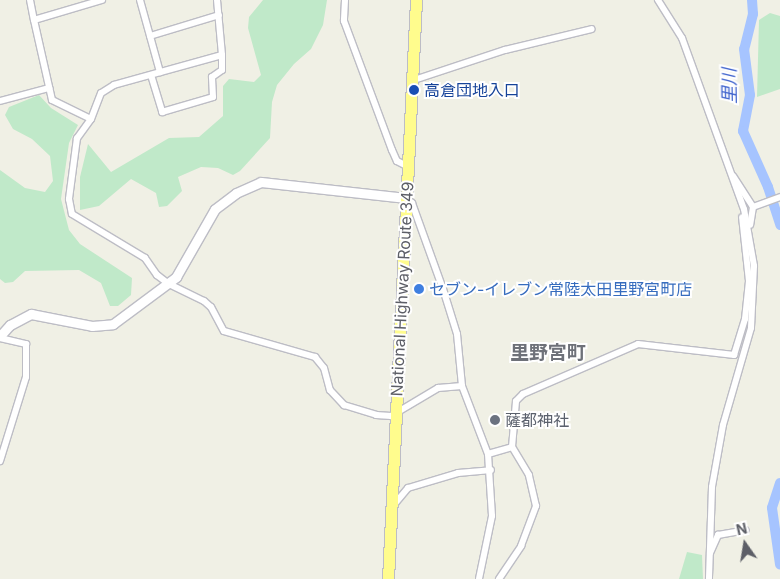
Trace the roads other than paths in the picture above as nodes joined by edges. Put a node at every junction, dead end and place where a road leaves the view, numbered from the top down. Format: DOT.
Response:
graph roads {
  1 [pos="30,0"];
  2 [pos="102,0"];
  3 [pos="140,0"];
  4 [pos="218,0"];
  5 [pos="345,0"];
  6 [pos="416,0"];
  7 [pos="658,0"];
  8 [pos="219,15"];
  9 [pos="34,20"];
  10 [pos="592,29"];
  11 [pos="150,36"];
  12 [pos="222,55"];
  13 [pos="160,72"];
  14 [pos="151,75"];
  15 [pos="411,80"];
  16 [pos="49,88"];
  17 [pos="0,101"];
  18 [pos="91,119"];
  19 [pos="407,166"];
  20 [pos="729,171"];
  21 [pos="780,197"];
  22 [pos="406,198"];
  23 [pos="743,205"];
  24 [pos="755,206"];
  25 [pos="749,231"];
  26 [pos="169,284"];
  27 [pos="750,331"];
  28 [pos="0,337"];
  29 [pos="738,349"];
  30 [pos="462,386"];
  31 [pos="396,413"];
  32 [pos="512,448"];
  33 [pos="488,454"];
  34 [pos="0,462"];
  35 [pos="490,470"];
  36 [pos="391,508"];
  37 [pos="746,530"];
  38 [pos="709,555"];
  39 [pos="388,579"];
  40 [pos="479,579"];
  41 [pos="499,579"];
  42 [pos="709,579"];
  1 -- 9 [label="street"];
  2 -- 9 [label="street"];
  3 -- 11 [label="street"];
  4 -- 8 [label="street"];
  5 -- 19 [label="street"];
  6 -- 15 [label="highway, National Highway Route 349"];
  7 -- 20 [label="street"];
  8 -- 11 [label="street"];
  8 -- 12 [label="street"];
  9 -- 16 [label="street"];
  10 -- 15 [label="street"];
  11 -- 13 [label="street"];
  12 -- 13 [label="street"];
  12 -- 14 [label="street"];
  13 -- 14 [label="street"];
  14 -- 18 [label="street"];
  15 -- 19 [label="highway, National Highway Route 349"];
  16 -- 17 [label="street"];
  16 -- 18 [label="street"];
  18 -- 26 [label="street"];
  19 -- 22 [label="highway, National Highway Route 349"];
  20 -- 23 [label="street"];
  20 -- 24 [label="street"];
  21 -- 24 [label="street"];
  22 -- 26 [label="street"];
  22 -- 30 [label="street"];
  22 -- 31 [label="highway, National Highway Route 349"];
  23 -- 25 [label="street"];
  23 -- 29 [label="street"];
  24 -- 25 [label="street"];
  25 -- 27 [label="street"];
  26 -- 28 [label="street"];
  26 -- 31 [label="street"];
  27 -- 29 [label="street"];
  27 -- 38 [label="street"];
  28 -- 34 [label="street"];
  29 -- 32 [label="street"];
  30 -- 31 [label="street"];
  30 -- 33 [label="street"];
  31 -- 36 [label="highway, National Highway Route 349"];
  32 -- 33 [label="street"];
  32 -- 41 [label="street"];
  33 -- 35 [label="street"];
  35 -- 36 [label="street"];
  35 -- 40 [label="street"];
  36 -- 39 [label="highway, National Highway Route 349"];
  37 -- 38 [label="street"];
  38 -- 42 [label="street"];
}
